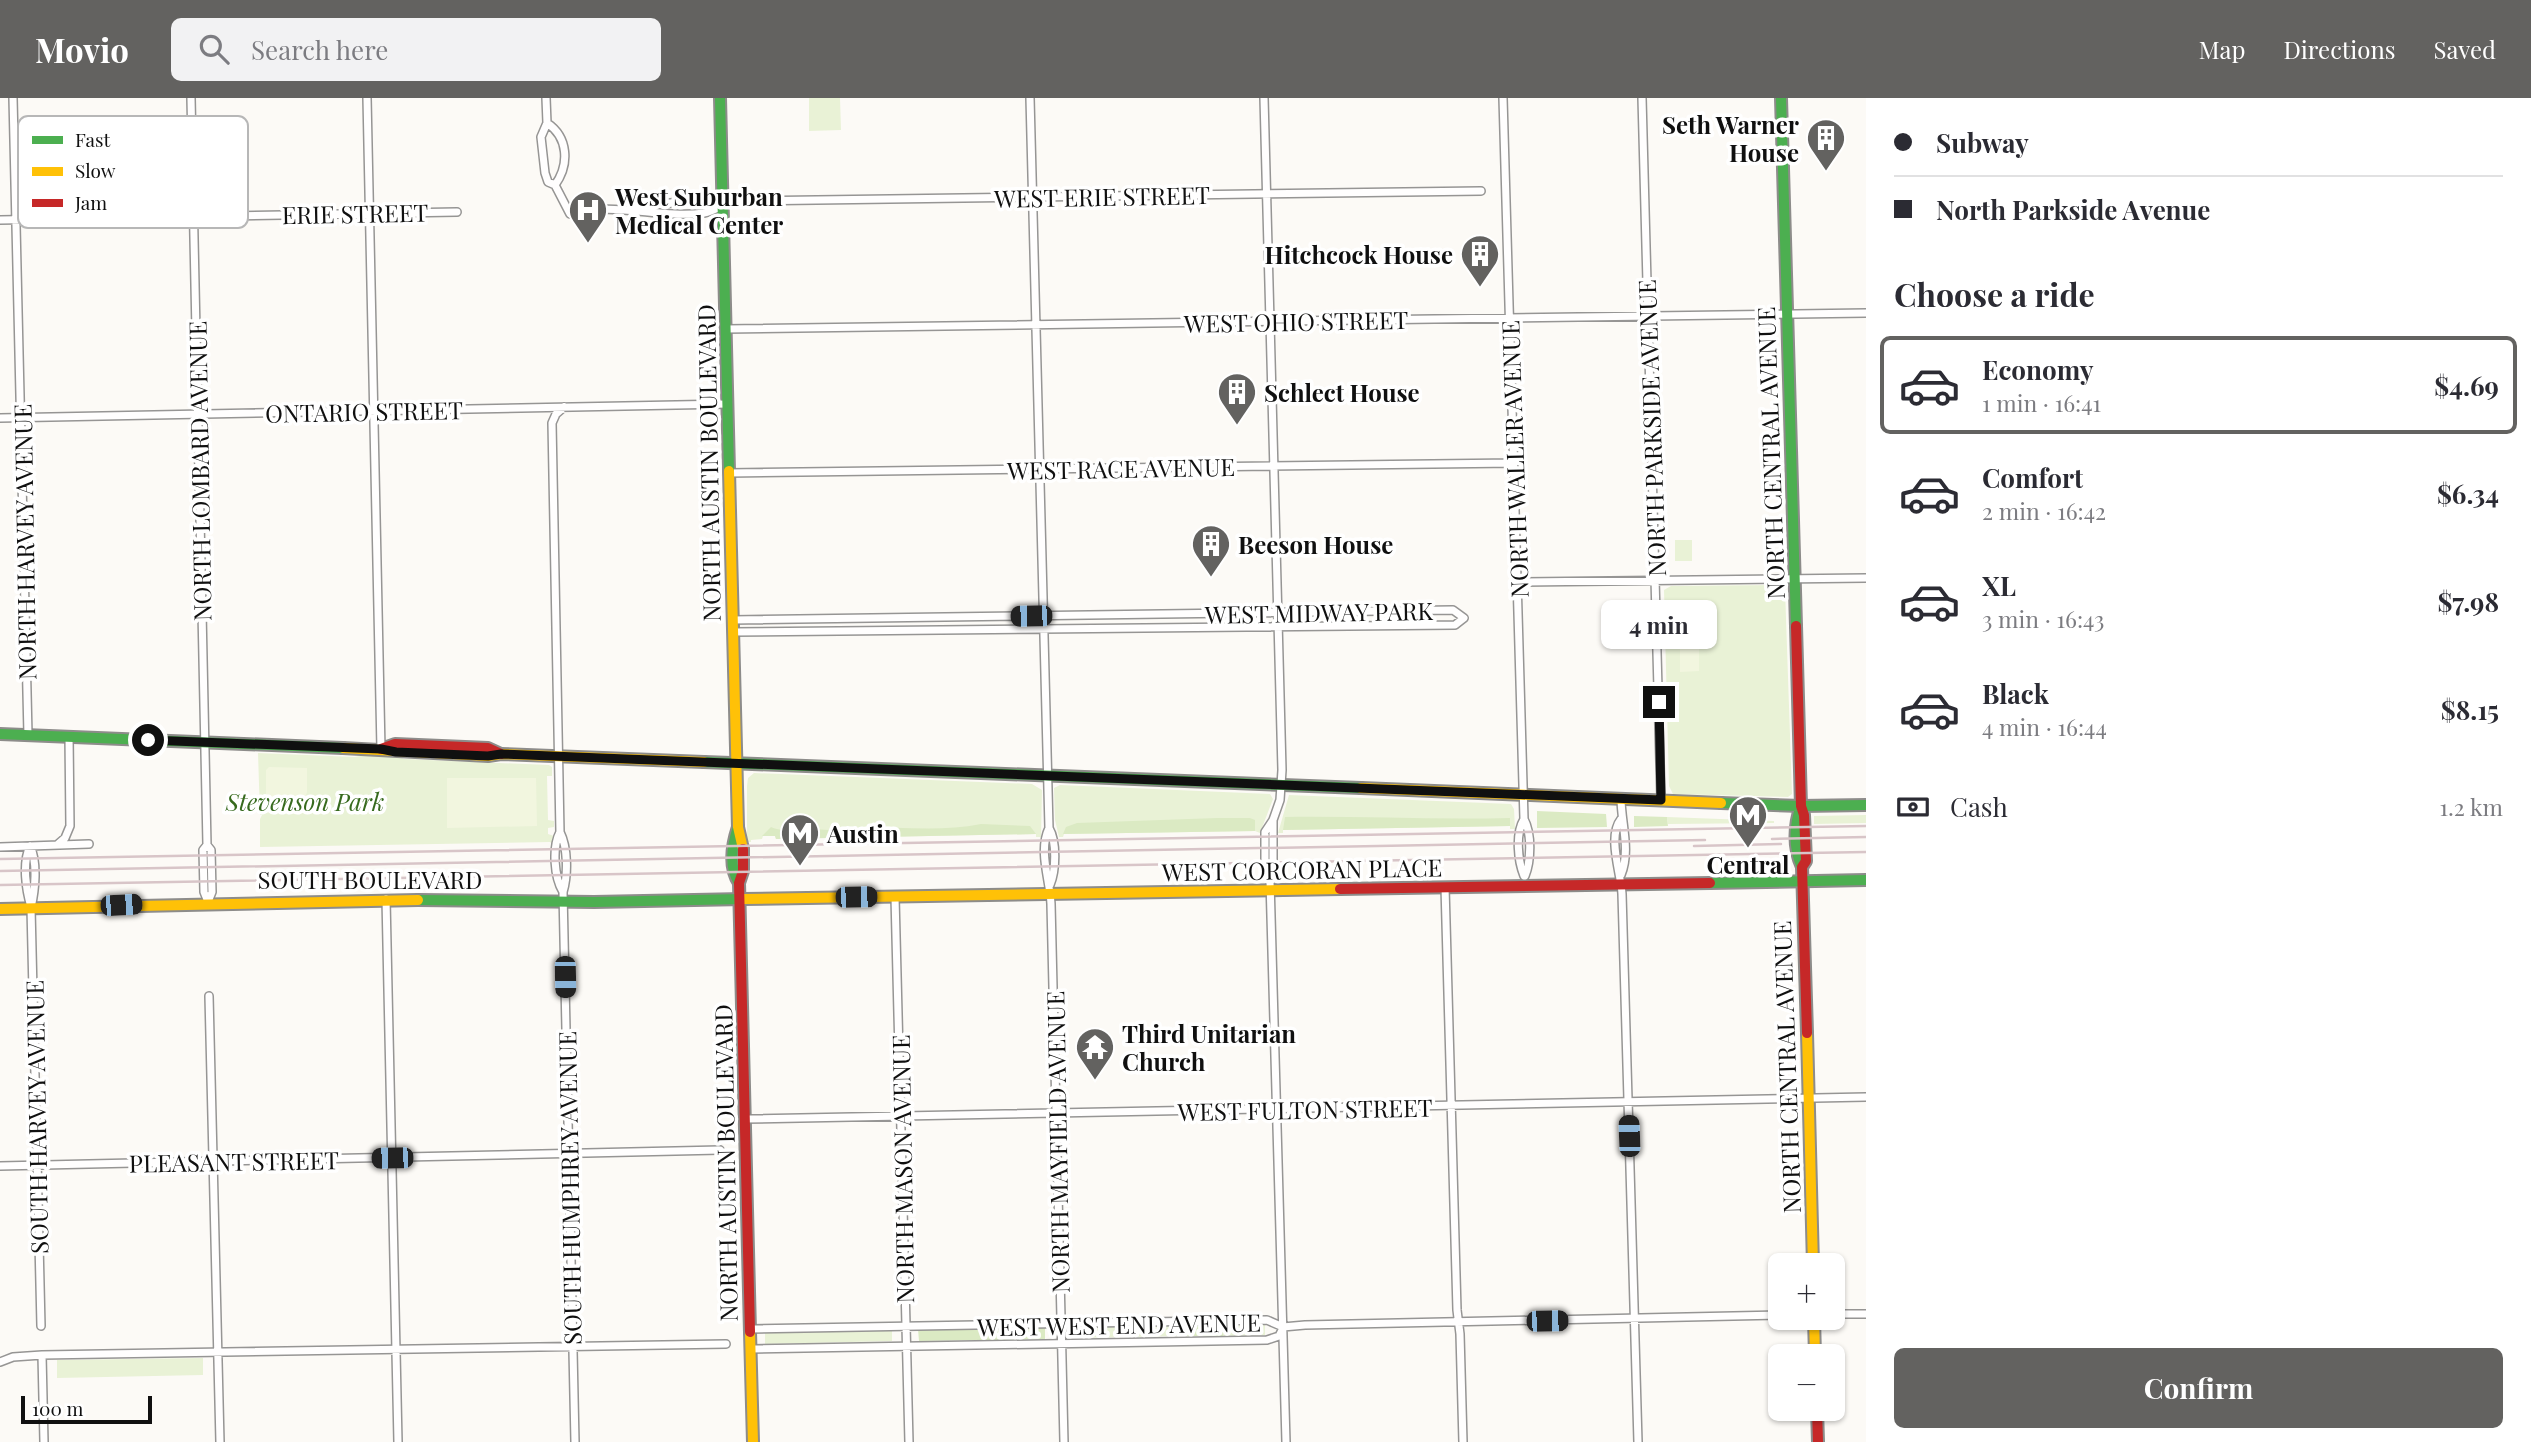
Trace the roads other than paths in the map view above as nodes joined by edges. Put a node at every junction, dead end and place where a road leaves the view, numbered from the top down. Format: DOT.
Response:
graph roads {
  1 [pos="13,98"];
  2 [pos="191,98"];
  3 [pos="367,98"];
  4 [pos="546,98"];
  5 [pos="720,98"];
  6 [pos="1030,98"];
  7 [pos="1264,98"];
  8 [pos="1503,98"];
  9 [pos="1642,98"];
  10 [pos="1781,98"];
  11 [pos="191,116"];
  12 [pos="547,123"];
  13 [pos="555,185"];
  14 [pos="1481,191"];
  15 [pos="1266,195"];
  16 [pos="1032,196"];
  17 [pos="723,204"];
  18 [pos="615,209"];
  19 [pos="457,212"];
  20 [pos="370,213"];
  21 [pos="248,215"];
  22 [pos="16,219"];
  23 [pos="0,220"];
  24 [pos="194,228"];
  25 [pos="1866,313"];
  26 [pos="1787,314"];
  27 [pos="1648,316"];
  28 [pos="1510,318"];
  29 [pos="1269,321"];
  30 [pos="1036,324"];
  31 [pos="726,329"];
  32 [pos="728,404"];
  33 [pos="564,407"];
  34 [pos="374,411"];
  35 [pos="197,414"];
  36 [pos="0,418"];
  37 [pos="21,418"];
  38 [pos="1514,463"];
  39 [pos="1273,466"];
  40 [pos="1040,469"];
  41 [pos="729,473"];
  42 [pos="1866,578"];
  43 [pos="1794,579"];
  44 [pos="1655,580"];
  45 [pos="1517,582"];
  46 [pos="1397,611"];
  47 [pos="1277,613"];
  48 [pos="1044,616"];
  49 [pos="733,620"];
  50 [pos="1397,625"];
  51 [pos="1277,626"];
  52 [pos="1044,629"];
  53 [pos="733,632"];
  54 [pos="0,734"];
  55 [pos="28,735"];
  56 [pos="69,736"];
  57 [pos="204,743"];
  58 [pos="381,749"];
  59 [pos="559,757"];
  60 [pos="736,763"];
  61 [pos="1047,775"];
  62 [pos="1281,784"];
  63 [pos="1523,794"];
  64 [pos="1621,798"];
  65 [pos="1661,800"];
  66 [pos="1866,805"];
  67 [pos="1801,806"];
  68 [pos="89,844"];
  69 [pos="57,845"];
  70 [pos="30,846"];
  71 [pos="0,847"];
  72 [pos="1622,879"];
  73 [pos="1866,880"];
  74 [pos="1525,881"];
  75 [pos="1802,881"];
  76 [pos="1270,886"];
  77 [pos="1446,887"];
  78 [pos="1050,890"];
  79 [pos="563,897"];
  80 [pos="895,897"];
  81 [pos="386,899"];
  82 [pos="740,900"];
  83 [pos="208,902"];
  84 [pos="31,908"];
  85 [pos="0,909"];
  86 [pos="209,996"];
  87 [pos="1866,1097"];
  88 [pos="1808,1099"];
  89 [pos="1628,1102"];
  90 [pos="1452,1106"];
  91 [pos="1276,1110"];
  92 [pos="1056,1113"];
  93 [pos="901,1116"];
  94 [pos="745,1119"];
  95 [pos="720,1150"];
  96 [pos="569,1154"];
  97 [pos="392,1158"];
  98 [pos="213,1161"];
  99 [pos="37,1165"];
  100 [pos="0,1166"];
  101 [pos="1813,1253"];
  102 [pos="1845,1314"];
  103 [pos="1866,1314"];
  104 [pos="1768,1315"];
  105 [pos="1634,1318"];
  106 [pos="1459,1323"];
  107 [pos="1061,1324"];
  108 [pos="41,1325"];
  109 [pos="906,1326"];
  110 [pos="1283,1327"];
  111 [pos="750,1329"];
  112 [pos="726,1344"];
  113 [pos="1062,1344"];
  114 [pos="573,1347"];
  115 [pos="906,1347"];
  116 [pos="396,1349"];
  117 [pos="751,1349"];
  118 [pos="218,1352"];
  119 [pos="43,1355"];
  120 [pos="0,1362"];
  121 [pos="1817,1421"];
  122 [pos="44,1442"];
  123 [pos="220,1442"];
  124 [pos="398,1442"];
  125 [pos="575,1442"];
  126 [pos="753,1442"];
  127 [pos="909,1442"];
  128 [pos="1065,1442"];
  129 [pos="1286,1442"];
  130 [pos="1463,1442"];
  131 [pos="1638,1442"];
  132 [pos="1818,1442"];
  1 -- 22 [label="street, NORTH HARVEY AVENUE"];
  2 -- 11 [label="street, NORTH LOMBARD AVENUE"];
  3 -- 20 [label="street"];
  4 -- 12 [label="street"];
  5 -- 17 [label="street, NORTH AUSTIN BOULEVARD"];
  6 -- 16 [label="street, NORTH MAYFIELD AVENUE"];
  7 -- 15 [label="street"];
  8 -- 28 [label="street, NORTH WALLER AVENUE"];
  9 -- 27 [label="street, NORTH PARKSIDE AVENUE"];
  10 -- 26 [label="street, NORTH CENTRAL AVENUE"];
  12 -- 13 [label="street"];
  12 -- 13 [label="street"];
  13 -- 18 [label="street"];
  14 -- 15 [label="street, WEST ERIE STREET"];
  15 -- 16 [label="street, WEST ERIE STREET"];
  15 -- 29 [label="street"];
  16 -- 17 [label="street, WEST ERIE STREET"];
  16 -- 30 [label="street, NORTH MAYFIELD AVENUE"];
  17 -- 18 [label="street"];
  17 -- 18 [label="street"];
  17 -- 31 [label="street, NORTH AUSTIN BOULEVARD"];
  19 -- 20 [label="street, ERIE STREET"];
  20 -- 21 [label="street, ERIE STREET"];
  20 -- 34 [label="street"];
  22 -- 23 [label="street, ERIE STREET"];
  22 -- 37 [label="street, NORTH HARVEY AVENUE"];
  24 -- 35 [label="street, NORTH LOMBARD AVENUE"];
  25 -- 26 [label="street, WEST OHIO STREET"];
  26 -- 27 [label="street, WEST OHIO STREET"];
  26 -- 43 [label="street, NORTH CENTRAL AVENUE"];
  27 -- 28 [label="street, WEST OHIO STREET"];
  27 -- 44 [label="street, NORTH PARKSIDE AVENUE"];
  28 -- 29 [label="street, WEST OHIO STREET"];
  28 -- 38 [label="street, NORTH WALLER AVENUE"];
  29 -- 30 [label="street, WEST OHIO STREET"];
  29 -- 39 [label="street"];
  30 -- 31 [label="street, WEST OHIO STREET"];
  30 -- 40 [label="street, NORTH MAYFIELD AVENUE"];
  31 -- 32 [label="street, NORTH AUSTIN BOULEVARD"];
  32 -- 33 [label="street, ONTARIO STREET"];
  32 -- 41 [label="street, NORTH AUSTIN BOULEVARD"];
  33 -- 34 [label="street, ONTARIO STREET"];
  33 -- 59 [label="street, SOUTH HUMPHREY AVENUE"];
  34 -- 35 [label="street, ONTARIO STREET"];
  34 -- 58 [label="street"];
  35 -- 37 [label="street, ONTARIO STREET"];
  35 -- 57 [label="street, NORTH LOMBARD AVENUE"];
  36 -- 37 [label="street, ONTARIO STREET"];
  37 -- 55 [label="street, NORTH HARVEY AVENUE"];
  38 -- 39 [label="street, WEST RACE AVENUE"];
  38 -- 45 [label="street, NORTH WALLER AVENUE"];
  39 -- 40 [label="street, WEST RACE AVENUE"];
  39 -- 47 [label="street"];
  40 -- 41 [label="street, WEST RACE AVENUE"];
  40 -- 48 [label="street, NORTH MAYFIELD AVENUE"];
  41 -- 49 [label="street, NORTH AUSTIN BOULEVARD"];
  42 -- 43 [label="street"];
  43 -- 44 [label="street"];
  43 -- 67 [label="street, NORTH CENTRAL AVENUE"];
  44 -- 45 [label="street"];
  44 -- 65 [label="street, NORTH PARKSIDE AVENUE"];
  45 -- 63 [label="street, NORTH WALLER AVENUE"];
  46 -- 47 [label="street, WEST MIDWAY PARK"];
  46 -- 50 [label="street"];
  46 -- 50 [label="street, WEST MIDWAY PARK"];
  47 -- 48 [label="street, WEST MIDWAY PARK"];
  47 -- 51 [label="street"];
  48 -- 49 [label="street, WEST MIDWAY PARK"];
  48 -- 52 [label="street, NORTH MAYFIELD AVENUE"];
  49 -- 53 [label="street, NORTH AUSTIN BOULEVARD"];
  50 -- 51 [label="street, WEST MIDWAY PARK"];
  51 -- 52 [label="street, WEST MIDWAY PARK"];
  51 -- 62 [label="street"];
  52 -- 53 [label="street, WEST MIDWAY PARK"];
  52 -- 61 [label="street, NORTH MAYFIELD AVENUE"];
  53 -- 60 [label="street, NORTH AUSTIN BOULEVARD"];
  54 -- 55 [label="street"];
  55 -- 56 [label="street"];
  56 -- 57 [label="street"];
  56 -- 69 [label="street"];
  57 -- 58 [label="street"];
  57 -- 83 [label="street, NORTH LOMBARD AVENUE"];
  58 -- 59 [label="street"];
  59 -- 60 [label="street"];
  59 -- 79 [label="street, SOUTH HUMPHREY AVENUE"];
  60 -- 61 [label="street"];
  60 -- 82 [label="street, NORTH AUSTIN BOULEVARD"];
  61 -- 62 [label="street"];
  61 -- 78 [label="street, NORTH MAYFIELD AVENUE"];
  62 -- 63 [label="street"];
  62 -- 76 [label="street"];
  63 -- 64 [label="street"];
  63 -- 74 [label="street, NORTH WALLER AVENUE"];
  64 -- 65 [label="street"];
  64 -- 72 [label="street"];
  65 -- 67 [label="street"];
  66 -- 67 [label="street"];
  67 -- 75 [label="street, NORTH CENTRAL AVENUE"];
  68 -- 69 [label="street"];
  69 -- 70 [label="street"];
  70 -- 71 [label="street"];
  70 -- 84 [label="street"];
  72 -- 74 [label="street, WEST CORCORAN PLACE"];
  72 -- 75 [label="street, WEST CORCORAN PLACE"];
  72 -- 89 [label="street"];
  73 -- 75 [label="street, WEST CORCORAN PLACE"];
  74 -- 77 [label="street, WEST CORCORAN PLACE"];
  75 -- 88 [label="street, NORTH CENTRAL AVENUE"];
  76 -- 77 [label="street, WEST CORCORAN PLACE"];
  76 -- 78 [label="street, WEST CORCORAN PLACE"];
  76 -- 91 [label="street"];
  77 -- 90 [label="street"];
  78 -- 80 [label="street, WEST CORCORAN PLACE"];
  78 -- 92 [label="street, NORTH MAYFIELD AVENUE"];
  79 -- 81 [label="street, SOUTH BOULEVARD"];
  79 -- 82 [label="street, SOUTH BOULEVARD"];
  79 -- 96 [label="street, SOUTH HUMPHREY AVENUE"];
  80 -- 82 [label="street, WEST CORCORAN PLACE"];
  80 -- 93 [label="street, NORTH MASON AVENUE"];
  81 -- 83 [label="street, SOUTH BOULEVARD"];
  81 -- 97 [label="street"];
  82 -- 94 [label="street, NORTH AUSTIN BOULEVARD"];
  83 -- 84 [label="street, SOUTH BOULEVARD"];
  84 -- 85 [label="street, SOUTH BOULEVARD"];
  84 -- 99 [label="street, SOUTH HARVEY AVENUE"];
  86 -- 98 [label="street"];
  87 -- 88 [label="street, WEST FULTON STREET"];
  88 -- 89 [label="street, WEST FULTON STREET"];
  88 -- 101 [label="street, NORTH CENTRAL AVENUE"];
  89 -- 90 [label="street, WEST FULTON STREET"];
  89 -- 105 [label="street"];
  90 -- 91 [label="street, WEST FULTON STREET"];
  90 -- 106 [label="street"];
  91 -- 92 [label="street, WEST FULTON STREET"];
  91 -- 110 [label="street"];
  92 -- 93 [label="street, WEST FULTON STREET"];
  92 -- 107 [label="street, NORTH MAYFIELD AVENUE"];
  93 -- 94 [label="street, WEST FULTON STREET"];
  93 -- 109 [label="street, NORTH MASON AVENUE"];
  94 -- 111 [label="street, NORTH AUSTIN BOULEVARD"];
  95 -- 96 [label="street, PLEASANT STREET"];
  96 -- 97 [label="street, PLEASANT STREET"];
  96 -- 114 [label="street, SOUTH HUMPHREY AVENUE"];
  97 -- 98 [label="street, PLEASANT STREET"];
  97 -- 116 [label="street"];
  98 -- 99 [label="street, PLEASANT STREET"];
  98 -- 118 [label="street"];
  99 -- 100 [label="street, PLEASANT STREET"];
  99 -- 108 [label="street, SOUTH HARVEY AVENUE"];
  102 -- 103 [label="street"];
  104 -- 105 [label="street"];
  105 -- 106 [label="street"];
  105 -- 131 [label="street"];
  106 -- 110 [label="street"];
  106 -- 130 [label="street"];
  107 -- 109 [label="street, WEST WEST END AVENUE"];
  107 -- 110 [label="street, WEST WEST END AVENUE"];
  107 -- 113 [label="street, NORTH MAYFIELD AVENUE"];
  109 -- 111 [label="street, WEST WEST END AVENUE"];
  109 -- 115 [label="street, NORTH MASON AVENUE"];
  110 -- 113 [label="street, WEST WEST END AVENUE"];
  110 -- 129 [label="street"];
  111 -- 117 [label="street, NORTH AUSTIN BOULEVARD"];
  112 -- 114 [label="street"];
  113 -- 115 [label="street, WEST WEST END AVENUE"];
  113 -- 128 [label="street, NORTH MAYFIELD AVENUE"];
  114 -- 116 [label="street"];
  114 -- 125 [label="street, SOUTH HUMPHREY AVENUE"];
  115 -- 117 [label="street, WEST WEST END AVENUE"];
  115 -- 127 [label="street, NORTH MASON AVENUE"];
  116 -- 118 [label="street"];
  116 -- 124 [label="street"];
  117 -- 126 [label="street, NORTH AUSTIN BOULEVARD"];
  118 -- 119 [label="street"];
  118 -- 123 [label="street"];
  119 -- 120 [label="street"];
  119 -- 122 [label="street"];
  121 -- 132 [label="street"];
}
